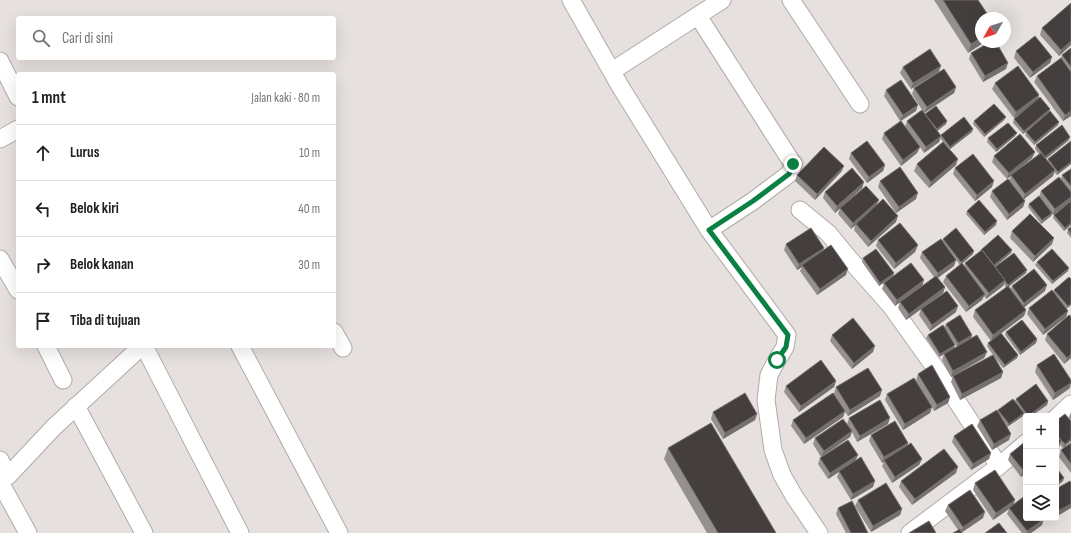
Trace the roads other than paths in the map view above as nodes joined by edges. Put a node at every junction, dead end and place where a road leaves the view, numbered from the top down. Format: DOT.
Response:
graph roads {
  1 [pos="571,0"];
  2 [pos="722,0"];
  3 [pos="791,0"];
  4 [pos="698,16"];
  5 [pos="0,61"];
  6 [pos="612,71"];
  7 [pos="16,93"];
  8 [pos="860,104"];
  9 [pos="16,130"];
  10 [pos="0,139"];
  11 [pos="800,210"];
  12 [pos="709,230"];
  13 [pos="0,259"];
  14 [pos="16,287"];
  15 [pos="336,336"];
  16 [pos="47,348"];
  17 [pos="141,348"];
  18 [pos="144,348"];
  19 [pos="241,348"];
  20 [pos="343,348"];
  21 [pos="63,380"];
  22 [pos="1071,404"];
  23 [pos="76,406"];
  24 [pos="1059,415"];
  25 [pos="1023,446"];
  26 [pos="0,460"];
  27 [pos="999,466"];
  28 [pos="3,482"];
  29 [pos="28,533"];
  30 [pos="144,533"];
  31 [pos="240,533"];
  32 [pos="339,533"];
  33 [pos="819,533"];
  34 [pos="910,533"];
  1 -- 6 [label="street"];
  2 -- 4 [label="street"];
  3 -- 8 [label="street"];
  4 -- 6 [label="street"];
  4 -- 12 [label="street"];
  5 -- 7 [label="street"];
  6 -- 12 [label="street"];
  9 -- 10 [label="street"];
  11 -- 27 [label="street"];
  12 -- 33 [label="street"];
  13 -- 14 [label="street"];
  15 -- 20 [label="street"];
  16 -- 21 [label="street"];
  17 -- 23 [label="street"];
  18 -- 31 [label="street"];
  19 -- 32 [label="street"];
  22 -- 24 [label="street"];
  23 -- 28 [label="street"];
  23 -- 30 [label="street"];
  25 -- 27 [label="street"];
  26 -- 28 [label="street"];
  27 -- 34 [label="street"];
  28 -- 29 [label="street"];
}
